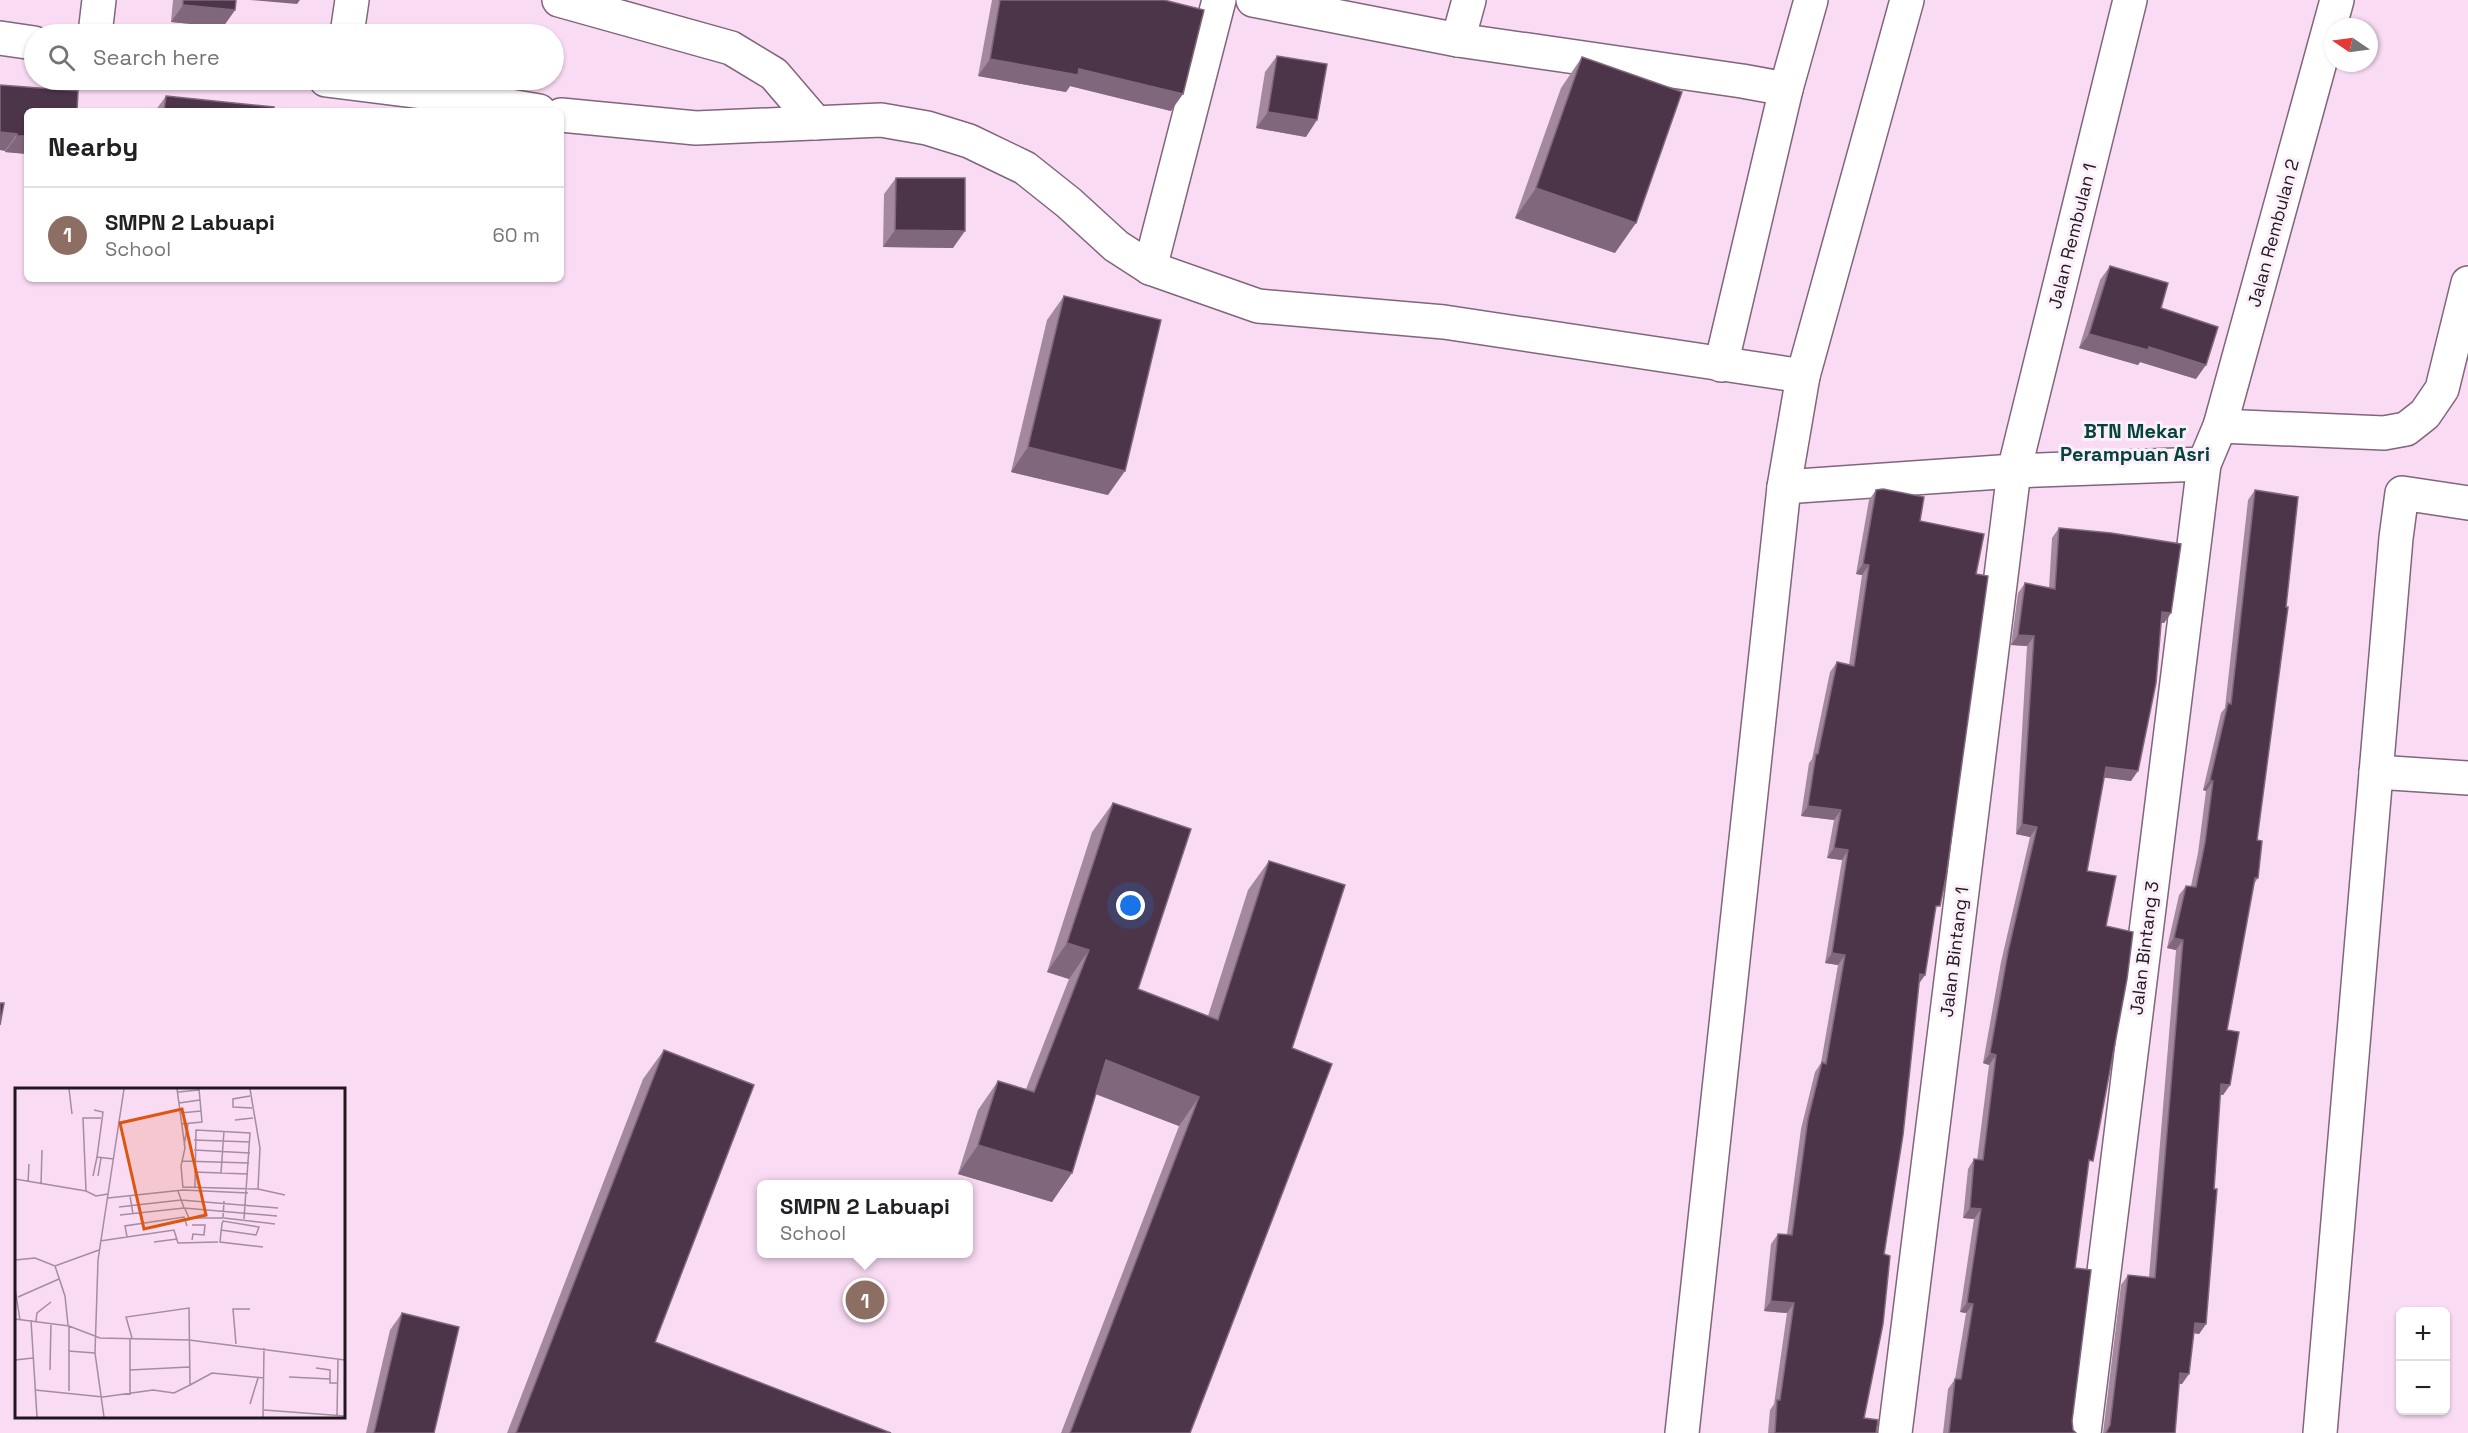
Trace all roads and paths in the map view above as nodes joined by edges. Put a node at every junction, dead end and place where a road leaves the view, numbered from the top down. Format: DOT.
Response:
graph roads {
  1 [pos="99,0"];
  2 [pos="352,0"];
  3 [pos="560,0"];
  4 [pos="1219,0"];
  5 [pos="1252,0"];
  6 [pos="1469,0"];
  7 [pos="1811,0"];
  8 [pos="1907,0"];
  9 [pos="2130,0"];
  10 [pos="2337,0"];
  11 [pos="96,24"];
  12 [pos="348,24"];
  13 [pos="0,38"];
  14 [pos="1458,39"];
  15 [pos="24,42"];
  16 [pos="1786,89"];
  17 [pos="409,90"];
  18 [pos="521,108"];
  19 [pos="564,115"];
  20 [pos="816,123"];
  21 [pos="1150,268"];
  22 [pos="2468,283"];
  23 [pos="1721,365"];
  24 [pos="1803,376"];
  25 [pos="2220,426"];
  26 [pos="2204,464"];
  27 [pos="2014,471"];
  28 [pos="1785,487"];
  29 [pos="2468,503"];
  30 [pos="2376,772"];
  31 [pos="2468,778"];
  32 [pos="1682,1433"];
  33 [pos="1895,1433"];
  34 [pos="2084,1433"];
  35 [pos="2319,1433"];
  1 -- 11 [label="street"];
  2 -- 12 [label="street"];
  3 -- 20 [label="street"];
  4 -- 21 [label="street"];
  5 -- 14 [label="street"];
  6 -- 14 [label="street"];
  7 -- 16 [label="street"];
  8 -- 24 [label="street"];
  9 -- 27 [label="street, Jalan Rembulan 1"];
  10 -- 25 [label="street, Jalan Rembulan 2"];
  13 -- 15 [label="street"];
  14 -- 16 [label="street"];
  16 -- 23 [label="street"];
  17 -- 18 [label="street"];
  19 -- 20 [label="street"];
  20 -- 21 [label="street"];
  21 -- 23 [label="street"];
  22 -- 25 [label="street"];
  23 -- 24 [label="street"];
  24 -- 28 [label="street"];
  25 -- 26 [label="street, Jalan Rembulan 2"];
  26 -- 27 [label="street"];
  26 -- 34 [label="street, Jalan Bintang 3"];
  27 -- 28 [label="street"];
  27 -- 33 [label="street, Jalan Bintang 1"];
  28 -- 32 [label="street"];
  29 -- 30 [label="street"];
  30 -- 31 [label="street"];
  30 -- 35 [label="street"];
}
